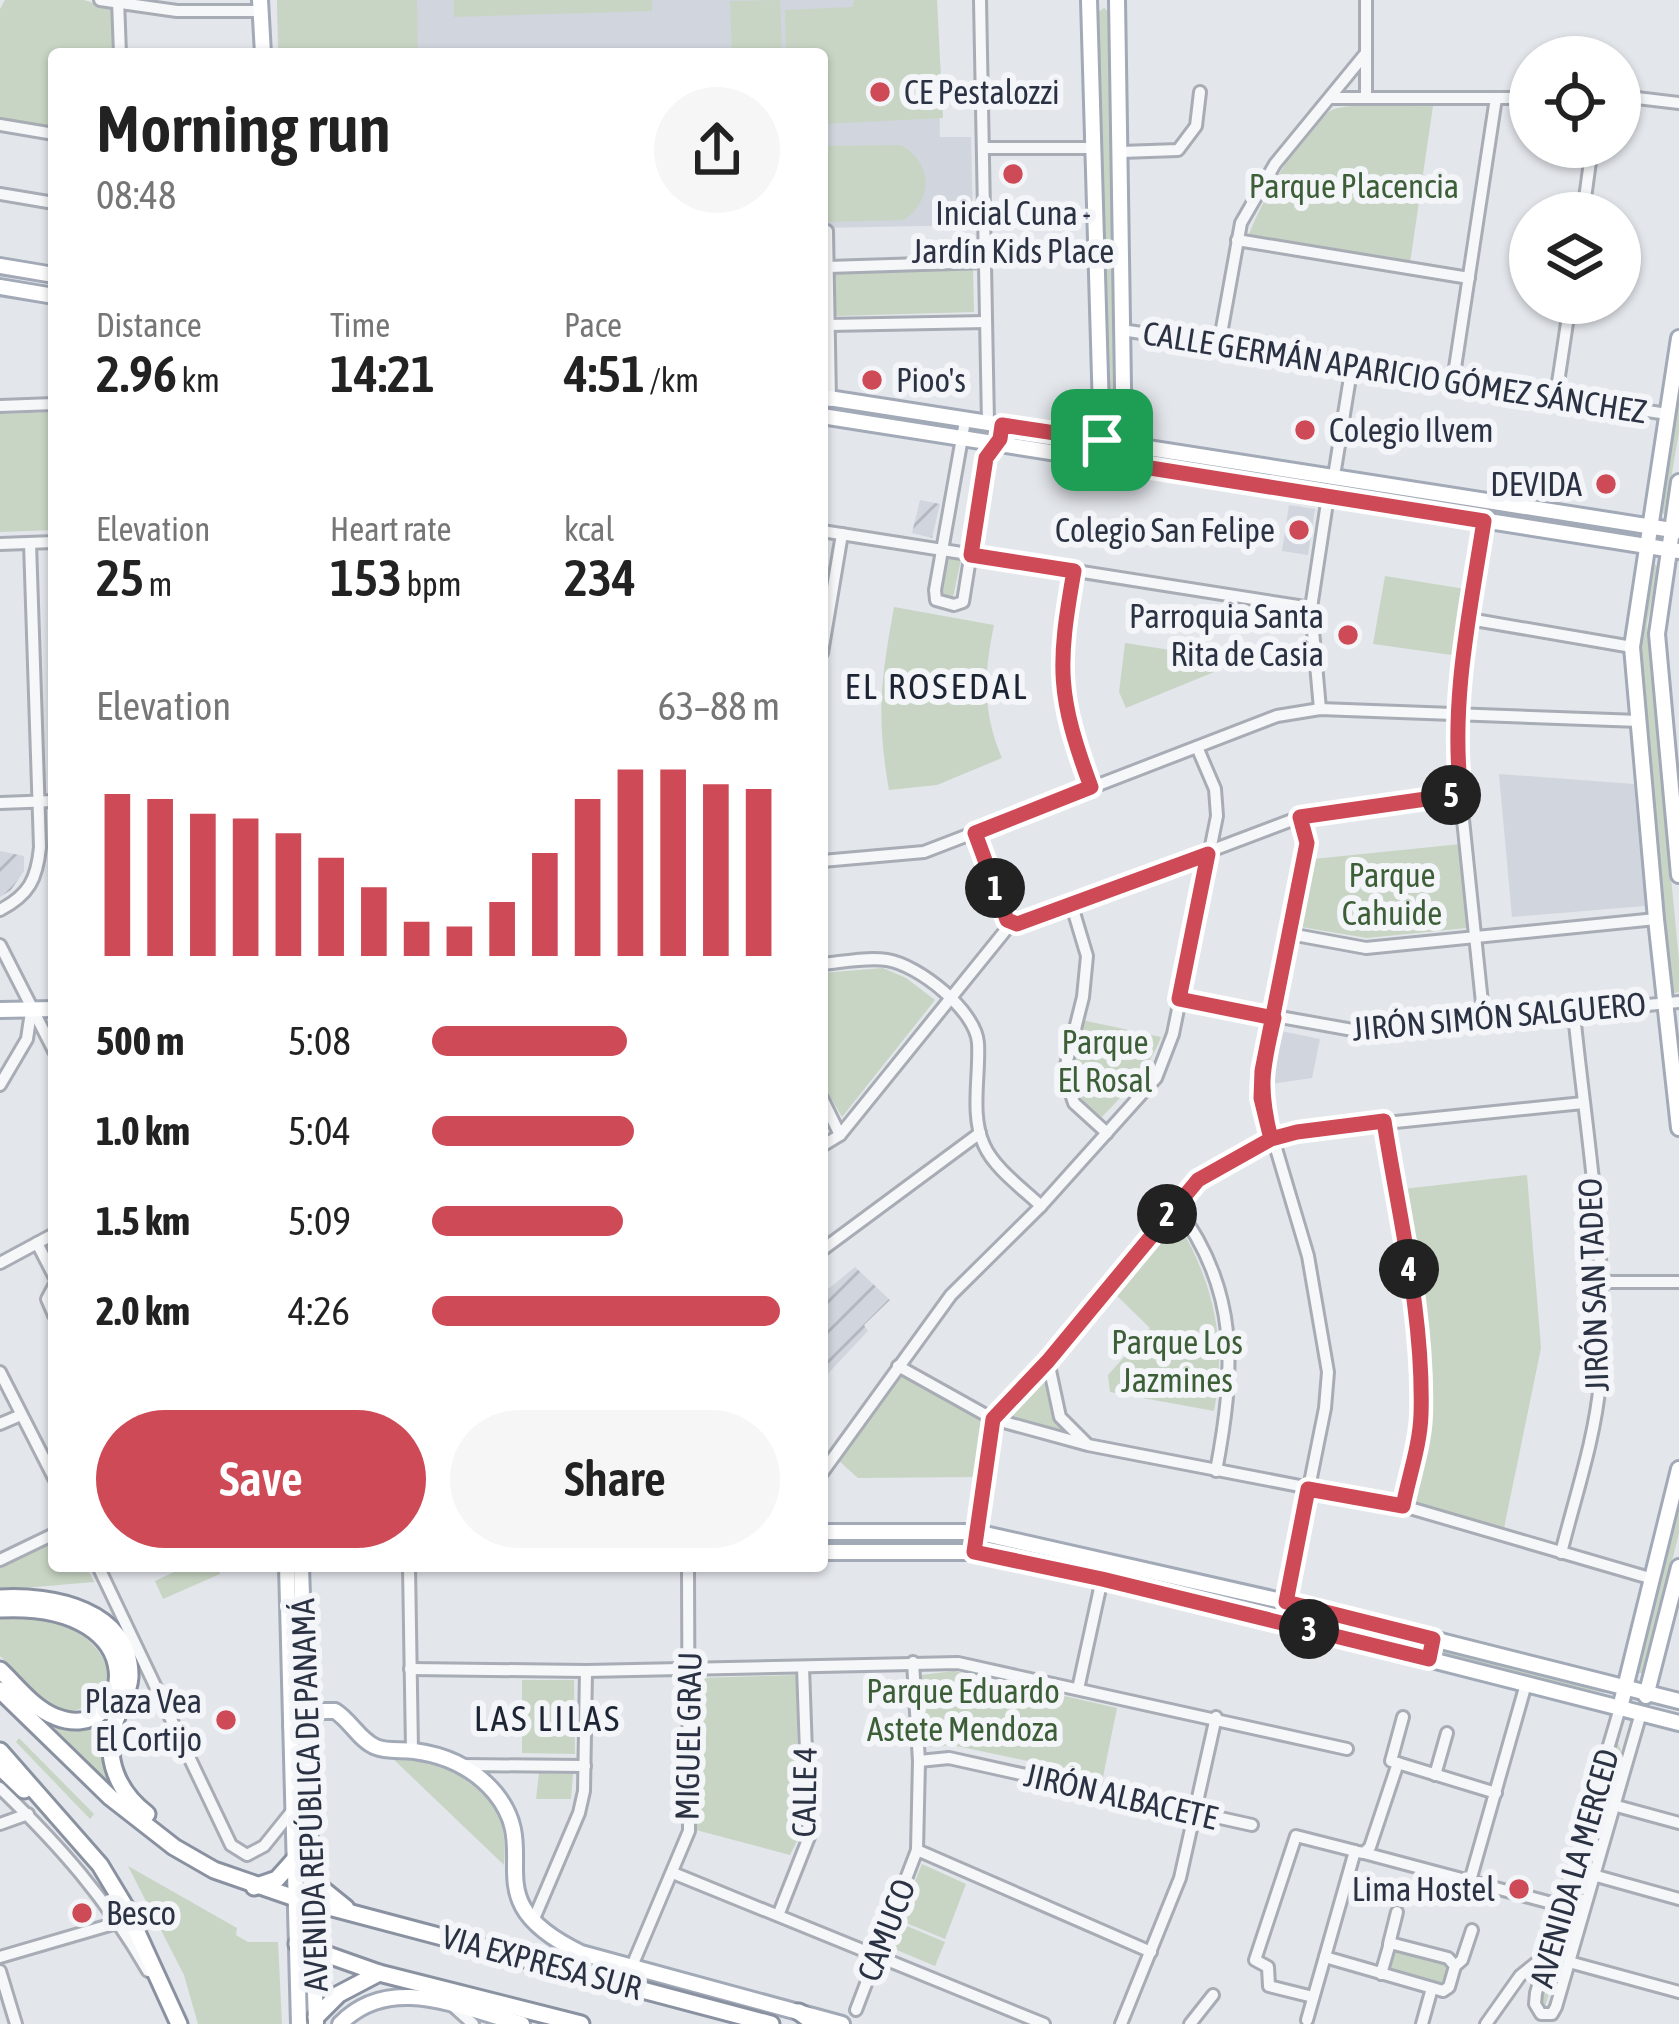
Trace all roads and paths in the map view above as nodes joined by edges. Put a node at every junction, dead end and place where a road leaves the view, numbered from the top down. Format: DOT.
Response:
graph roads {
  1 [pos="100,0"];
  2 [pos="980,0"];
  3 [pos="1089,0"];
  4 [pos="1117,0"];
  5 [pos="1366,0"];
  6 [pos="118,2"];
  7 [pos="256,4"];
  8 [pos="120,48"];
  9 [pos="254,48"];
  10 [pos="262,48"];
  11 [pos="1366,53"];
  12 [pos="1200,92"];
  13 [pos="1332,98"];
  14 [pos="1366,98"];
  15 [pos="1496,98"];
  16 [pos="1509,98"];
  17 [pos="1641,98"];
  18 [pos="1679,103"];
  19 [pos="0,125"];
  20 [pos="48,133"];
  21 [pos="984,148"];
  22 [pos="1093,148"];
  23 [pos="1120,152"];
  24 [pos="0,194"];
  25 [pos="48,202"];
  26 [pos="1237,240"];
  27 [pos="986,262"];
  28 [pos="0,266"];
  29 [pos="828,267"];
  30 [pos="48,274"];
  31 [pos="1469,278"];
  32 [pos="0,287"];
  33 [pos="48,295"];
  34 [pos="986,322"];
  35 [pos="1567,324"];
  36 [pos="829,325"];
  37 [pos="1122,330"];
  38 [pos="1679,338"];
  39 [pos="1219,345"];
  40 [pos="828,349"];
  41 [pos="1352,365"];
  42 [pos="1453,381"];
  43 [pos="1556,396"];
  44 [pos="828,398"];
  45 [pos="48,404"];
  46 [pos="0,406"];
  47 [pos="1667,414"];
  48 [pos="828,418"];
  49 [pos="965,421"];
  50 [pos="995,424"];
  51 [pos="1102,440"];
  52 [pos="995,443"];
  53 [pos="1125,444"];
  54 [pos="960,446"];
  55 [pos="986,458"];
  56 [pos="1100,460"];
  57 [pos="1123,464"];
  58 [pos="1334,476"];
  59 [pos="1679,482"];
  60 [pos="1328,496"];
  61 [pos="1484,521"];
  62 [pos="1650,526"];
  63 [pos="1675,530"];
  64 [pos="828,532"];
  65 [pos="842,535"];
  66 [pos="48,542"];
  67 [pos="30,543"];
  68 [pos="0,544"];
  69 [pos="1646,547"];
  70 [pos="941,550"];
  71 [pos="1673,550"];
  72 [pos="971,555"];
  73 [pos="1074,571"];
  74 [pos="1310,608"];
  75 [pos="828,618"];
  76 [pos="1469,619"];
  77 [pos="1632,647"];
  78 [pos="1320,709"];
  79 [pos="1458,712"];
  80 [pos="1639,721"];
  81 [pos="1197,747"];
  82 [pos="1091,787"];
  83 [pos="1461,794"];
  84 [pos="39,802"];
  85 [pos="48,802"];
  86 [pos="0,803"];
  87 [pos="1300,817"];
  88 [pos="975,833"];
  89 [pos="1208,854"];
  90 [pos="828,861"];
  91 [pos="1679,875"];
  92 [pos="1072,905"];
  93 [pos="0,910"];
  94 [pos="1655,920"];
  95 [pos="1009,925"];
  96 [pos="1290,934"];
  97 [pos="1477,937"];
  98 [pos="0,945"];
  99 [pos="828,963"];
  100 [pos="1179,999"];
  101 [pos="952,1000"];
  102 [pos="1672,1002"];
  103 [pos="0,1010"];
  104 [pos="32,1010"];
  105 [pos="48,1010"];
  106 [pos="1574,1013"];
  107 [pos="1274,1018"];
  108 [pos="1484,1022"];
  109 [pos="48,1040"];
  110 [pos="0,1085"];
  111 [pos="1582,1103"];
  112 [pos="828,1110"];
  113 [pos="1384,1121"];
  114 [pos="1679,1128"];
  115 [pos="980,1133"];
  116 [pos="1107,1133"];
  117 [pos="840,1135"];
  118 [pos="1271,1139"];
  119 [pos="828,1142"];
  120 [pos="1174,1205"];
  121 [pos="1041,1206"];
  122 [pos="48,1237"];
  123 [pos="37,1243"];
  124 [pos="828,1246"];
  125 [pos="0,1263"];
  126 [pos="48,1264"];
  127 [pos="1600,1282"];
  128 [pos="1679,1282"];
  129 [pos="1048,1361"];
  130 [pos="898,1366"];
  131 [pos="0,1372"];
  132 [pos="21,1415"];
  133 [pos="993,1419"];
  134 [pos="0,1424"];
  135 [pos="1088,1445"];
  136 [pos="828,1465"];
  137 [pos="48,1467"];
  138 [pos="1679,1469"];
  139 [pos="1216,1471"];
  140 [pos="1308,1489"];
  141 [pos="1403,1506"];
  142 [pos="828,1532"];
  143 [pos="976,1532"];
  144 [pos="48,1537"];
  145 [pos="828,1552"];
  146 [pos="974,1552"];
  147 [pos="1561,1553"];
  148 [pos="0,1560"];
  149 [pos="1679,1567"];
  150 [pos="101,1572"];
  151 [pos="287,1572"];
  152 [pos="301,1572"];
  153 [pos="409,1572"];
  154 [pos="688,1572"];
  155 [pos="1102,1579"];
  156 [pos="1653,1579"];
  157 [pos="1677,1584"];
  158 [pos="0,1598"];
  159 [pos="1286,1602"];
  160 [pos="0,1610"];
  161 [pos="1433,1639"];
  162 [pos="1429,1659"];
  163 [pos="913,1662"];
  164 [pos="803,1667"];
  165 [pos="410,1669"];
  166 [pos="0,1670"];
  167 [pos="690,1670"];
  168 [pos="586,1671"];
  169 [pos="1526,1684"];
  170 [pos="1626,1687"];
  171 [pos="1078,1689"];
  172 [pos="0,1690"];
  173 [pos="1647,1693"];
  174 [pos="1679,1700"];
  175 [pos="1620,1708"];
  176 [pos="305,1711"];
  177 [pos="1641,1713"];
  178 [pos="1216,1718"];
  179 [pos="1403,1718"];
  180 [pos="1679,1723"];
  181 [pos="290,1726"];
  182 [pos="1447,1733"];
  183 [pos="1347,1749"];
  184 [pos="412,1750"];
  185 [pos="0,1751"];
  186 [pos="919,1761"];
  187 [pos="1394,1761"];
  188 [pos="463,1765"];
  189 [pos="585,1766"];
  190 [pos="0,1768"];
  191 [pos="1435,1775"];
  192 [pos="0,1788"];
  193 [pos="1496,1793"];
  194 [pos="1613,1805"];
  195 [pos="293,1810"];
  196 [pos="1196,1812"];
  197 [pos="28,1814"];
  198 [pos="1679,1823"];
  199 [pos="0,1824"];
  200 [pos="1252,1826"];
  201 [pos="1583,1834"];
  202 [pos="1603,1840"];
  203 [pos="917,1850"];
  204 [pos="1360,1852"];
  205 [pos="294,1860"];
  206 [pos="100,1865"];
  207 [pos="214,1870"];
  208 [pos="311,1872"];
  209 [pos="673,1873"];
  210 [pos="1593,1875"];
  211 [pos="1470,1881"];
  212 [pos="254,1887"];
  213 [pos="295,1898"];
  214 [pos="1679,1899"];
  215 [pos="312,1903"];
  216 [pos="1563,1906"];
  217 [pos="1397,1912"];
  218 [pos="354,1913"];
  219 [pos="778,1913"];
  220 [pos="533,1921"];
  221 [pos="120,1922"];
  222 [pos="1472,1930"];
  223 [pos="297,1944"];
  224 [pos="1389,1944"];
  225 [pos="314,1951"];
  226 [pos="1151,1952"];
  227 [pos="1549,1952"];
  228 [pos="877,1953"];
  229 [pos="0,1957"];
  230 [pos="1324,1957"];
  231 [pos="1569,1962"];
  232 [pos="632,1966"];
  233 [pos="1455,1966"];
  234 [pos="0,1971"];
  235 [pos="379,1972"];
  236 [pos="1381,1974"];
  237 [pos="1520,1976"];
  238 [pos="1539,1984"];
  239 [pos="1432,1988"];
  240 [pos="444,1989"];
  241 [pos="1679,1992"];
  242 [pos="1213,1995"];
  243 [pos="1313,1997"];
  244 [pos="452,2006"];
  245 [pos="856,2010"];
  246 [pos="800,2012"];
  247 [pos="1306,2020"];
  248 [pos="316,2021"];
  249 [pos="16,2024"];
  250 [pos="178,2024"];
  251 [pos="298,2024"];
  252 [pos="340,2024"];
  253 [pos="473,2024"];
  254 [pos="522,2024"];
  255 [pos="580,2024"];
  256 [pos="772,2024"];
  257 [pos="814,2024"];
  258 [pos="842,2024"];
  259 [pos="1044,2024"];
  260 [pos="1121,2024"];
  261 [pos="1190,2024"];
  262 [pos="1422,2024"];
  263 [pos="1486,2024"];
  1 -- 6 [label="street"];
  2 -- 21 [label="street"];
  3 -- 22 [label="main road"];
  4 -- 23 [label="main road"];
  5 -- 11 [label="street"];
  6 -- 7 [label="street"];
  6 -- 8 [label="street"];
  7 -- 9 [label="main road"];
  7 -- 10 [label="main road"];
  11 -- 13 [label="street"];
  11 -- 14 [label="street"];
  12 -- 23 [label="street"];
  13 -- 14 [label="street"];
  13 -- 26 [label="street"];
  14 -- 15 [label="street"];
  15 -- 16 [label="street"];
  15 -- 31 [label="street"];
  17 -- 18 [label="street"];
  19 -- 20 [label="street"];
  21 -- 22 [label="street"];
  21 -- 27 [label="street"];
  22 -- 51 [label="main road"];
  23 -- 37 [label="main road"];
  24 -- 25 [label="street"];
  26 -- 31 [label="street"];
  26 -- 39 [label="street"];
  27 -- 29 [label="street"];
  27 -- 34 [label="street"];
  28 -- 30 [label="main road"];
  29 -- 36 [label="street"];
  31 -- 42 [label="street"];
  32 -- 33 [label="main road"];
  34 -- 36 [label="street"];
  34 -- 50 [label="street"];
  35 -- 43 [label="street"];
  36 -- 40 [label="street"];
  37 -- 39 [label="street, CALLE GERMÁN APARICIO GÓMEZ SÁNCHEZ"];
  37 -- 53 [label="main road"];
  38 -- 47 [label="main road"];
  39 -- 41 [label="street, CALLE GERMÁN APARICIO GÓMEZ SÁNCHEZ"];
  41 -- 42 [label="street, CALLE GERMÁN APARICIO GÓMEZ SÁNCHEZ"];
  41 -- 58 [label="street"];
  42 -- 43 [label="street, CALLE GERMÁN APARICIO GÓMEZ SÁNCHEZ"];
  43 -- 47 [label="street, CALLE GERMÁN APARICIO GÓMEZ SÁNCHEZ"];
  44 -- 49 [label="main road"];
  45 -- 46 [label="street"];
  47 -- 62 [label="main road"];
  48 -- 54 [label="main road"];
  49 -- 50 [label="main road"];
  49 -- 54 [label="street"];
  50 -- 51 [label="main road"];
  50 -- 52 [label="street"];
  51 -- 53 [label="main road"];
  51 -- 56 [label="main road"];
  52 -- 54 [label="main road"];
  52 -- 55 [label="street"];
  52 -- 56 [label="main road"];
  53 -- 57 [label="main road"];
  53 -- 58 [label="main road"];
  54 -- 55 [label="street"];
  54 -- 70 [label="street"];
  55 -- 72 [label="street"];
  56 -- 57 [label="main road"];
  57 -- 60 [label="main road"];
  58 -- 62 [label="main road"];
  59 -- 63 [label="main road"];
  60 -- 61 [label="main road"];
  60 -- 74 [label="street"];
  61 -- 69 [label="main road"];
  61 -- 76 [label="street"];
  62 -- 63 [label="main road"];
  62 -- 69 [label="main road"];
  63 -- 71 [label="main road"];
  64 -- 65 [label="street"];
  65 -- 70 [label="street"];
  65 -- 75 [label="street"];
  66 -- 67 [label="street"];
  67 -- 68 [label="street"];
  67 -- 84 [label="street"];
  69 -- 71 [label="main road"];
  69 -- 77 [label="main road"];
  70 -- 72 [label="street"];
  70 -- 72 [label="street"];
  71 -- 91 [label="main road"];
  72 -- 73 [label="street"];
  73 -- 74 [label="street"];
  73 -- 82 [label="street"];
  74 -- 78 [label="street"];
  76 -- 77 [label="street"];
  76 -- 79 [label="street"];
  77 -- 80 [label="main road"];
  78 -- 79 [label="street"];
  78 -- 81 [label="street"];
  79 -- 80 [label="street"];
  79 -- 83 [label="street"];
  80 -- 94 [label="main road"];
  81 -- 82 [label="street"];
  81 -- 89 [label="street"];
  82 -- 88 [label="street"];
  83 -- 87 [label="street"];
  83 -- 97 [label="street"];
  84 -- 85 [label="street"];
  84 -- 86 [label="street"];
  84 -- 93 [label="street"];
  87 -- 89 [label="street"];
  87 -- 96 [label="street"];
  88 -- 90 [label="street"];
  88 -- 95 [label="street"];
  89 -- 92 [label="street"];
  89 -- 100 [label="street"];
  92 -- 95 [label="street"];
  92 -- 116 [label="street"];
  94 -- 97 [label="street"];
  94 -- 102 [label="main road"];
  95 -- 101 [label="street"];
  96 -- 97 [label="street"];
  96 -- 107 [label="street"];
  97 -- 108 [label="street"];
  98 -- 104 [label="street"];
  99 -- 101 [label="street"];
  100 -- 107 [label="street, JIRÓN SIMÓN SALGUERO"];
  100 -- 116 [label="street"];
  101 -- 115 [label="street"];
  101 -- 117 [label="street"];
  102 -- 106 [label="street, JIRÓN SIMÓN SALGUERO"];
  102 -- 114 [label="main road"];
  103 -- 104 [label="main road"];
  104 -- 105 [label="main road"];
  104 -- 109 [label="street"];
  104 -- 110 [label="street"];
  106 -- 108 [label="street, JIRÓN SIMÓN SALGUERO"];
  106 -- 111 [label="street, JIRÓN SAN TADEO"];
  107 -- 108 [label="street, JIRÓN SIMÓN SALGUERO"];
  107 -- 118 [label="street"];
  111 -- 113 [label="street"];
  111 -- 127 [label="street, JIRÓN SAN TADEO"];
  112 -- 117 [label="street"];
  113 -- 118 [label="street"];
  113 -- 141 [label="street"];
  115 -- 121 [label="street"];
  115 -- 124 [label="street"];
  116 -- 121 [label="street"];
  117 -- 119 [label="street"];
  118 -- 120 [label="street"];
  118 -- 140 [label="street"];
  120 -- 129 [label="street"];
  120 -- 139 [label="street"];
  121 -- 130 [label="street"];
  122 -- 123 [label="street"];
  123 -- 125 [label="street"];
  123 -- 126 [label="street"];
  127 -- 128 [label="street"];
  127 -- 147 [label="street, JIRÓN SAN TADEO"];
  129 -- 133 [label="street"];
  129 -- 135 [label="street"];
  130 -- 133 [label="street"];
  130 -- 136 [label="street"];
  131 -- 132 [label="street"];
  132 -- 134 [label="street"];
  132 -- 137 [label="street"];
  133 -- 135 [label="street"];
  133 -- 143 [label="street"];
  135 -- 139 [label="street"];
  138 -- 156 [label="main road, AVENIDA LA MERCED"];
  139 -- 140 [label="street"];
  140 -- 141 [label="street"];
  140 -- 159 [label="street"];
  141 -- 147 [label="street"];
  142 -- 143 [label="main road"];
  143 -- 146 [label="street"];
  143 -- 159 [label="main road"];
  144 -- 148 [label="street"];
  145 -- 146 [label="main road"];
  146 -- 155 [label="main road"];
  147 -- 156 [label="street"];
  149 -- 157 [label="main road, AVENIDA LA MERCED"];
  150 -- 195 [label="street"];
  151 -- 181 [label="main road, AVENIDA REPÚBLICA DE PANAMÁ"];
  152 -- 176 [label="main road, AVENIDA REPÚBLICA DE PANAMÁ"];
  153 -- 165 [label="street"];
  154 -- 167 [label="street, MIGUEL GRAU"];
  155 -- 162 [label="main road"];
  155 -- 171 [label="street"];
  156 -- 170 [label="main road, AVENIDA LA MERCED"];
  157 -- 173 [label="main road, AVENIDA LA MERCED"];
  158 -- 207 [label="highway"];
  159 -- 161 [label="main road"];
  160 -- 166 [label="highway"];
  161 -- 162 [label="main road"];
  161 -- 170 [label="main road"];
  162 -- 169 [label="main road"];
  163 -- 164 [label="street"];
  163 -- 171 [label="street"];
  163 -- 186 [label="street, CAMUCO"];
  164 -- 167 [label="street"];
  164 -- 219 [label="street, CALLE 4"];
  165 -- 168 [label="street"];
  165 -- 184 [label="street"];
  167 -- 168 [label="street"];
  167 -- 209 [label="street, MIGUEL GRAU"];
  168 -- 189 [label="street"];
  169 -- 175 [label="main road"];
  169 -- 193 [label="street"];
  170 -- 173 [label="main road"];
  170 -- 175 [label="main road, AVENIDA LA MERCED"];
  171 -- 178 [label="street"];
  172 -- 207 [label="highway"];
  173 -- 174 [label="main road"];
  173 -- 177 [label="main road, AVENIDA LA MERCED"];
  175 -- 177 [label="main road"];
  175 -- 201 [label="street, AVENIDA LA MERCED"];
  176 -- 181 [label="main road"];
  176 -- 184 [label="main road"];
  176 -- 208 [label="main road, AVENIDA REPÚBLICA DE PANAMÁ"];
  177 -- 180 [label="main road"];
  177 -- 194 [label="street, AVENIDA LA MERCED"];
  178 -- 183 [label="street"];
  178 -- 196 [label="street"];
  179 -- 187 [label="street"];
  181 -- 195 [label="main road, AVENIDA REPÚBLICA DE PANAMÁ"];
  182 -- 191 [label="street"];
  184 -- 188 [label="main road"];
  185 -- 206 [label="highway"];
  186 -- 196 [label="street, JIRÓN ALBACETE"];
  186 -- 203 [label="street, CAMUCO"];
  187 -- 191 [label="street"];
  187 -- 204 [label="street"];
  188 -- 189 [label="street"];
  188 -- 220 [label="main road"];
  189 -- 220 [label="street"];
  190 -- 206 [label="highway"];
  191 -- 193 [label="street"];
  192 -- 197 [label="street"];
  193 -- 211 [label="street"];
  194 -- 198 [label="street"];
  194 -- 202 [label="street, AVENIDA LA MERCED"];
  195 -- 205 [label="main road, AVENIDA REPÚBLICA DE PANAMÁ"];
  196 -- 200 [label="street, JIRÓN ALBACETE"];
  196 -- 226 [label="street"];
  197 -- 199 [label="street"];
  197 -- 221 [label="street"];
  201 -- 202 [label="street"];
  201 -- 216 [label="street, AVENIDA LA MERCED"];
  202 -- 210 [label="street, AVENIDA LA MERCED"];
  203 -- 226 [label="street"];
  203 -- 228 [label="street, CAMUCO"];
  204 -- 211 [label="street"];
  204 -- 230 [label="street"];
  204 -- 243 [label="street"];
  205 -- 212 [label="highway"];
  205 -- 213 [label="main road, AVENIDA REPÚBLICA DE PANAMÁ"];
  206 -- 250 [label="highway"];
  207 -- 212 [label="highway, VIA EXPRESA SUR"];
  208 -- 215 [label="main road, AVENIDA REPÚBLICA DE PANAMÁ"];
  208 -- 218 [label="highway"];
  209 -- 219 [label="street"];
  209 -- 232 [label="street, MIGUEL GRAU"];
  210 -- 214 [label="street"];
  210 -- 231 [label="street, AVENIDA LA MERCED"];
  211 -- 216 [label="street"];
  212 -- 213 [label="highway, VIA EXPRESA SUR"];
  213 -- 215 [label="highway, VIA EXPRESA SUR"];
  213 -- 223 [label="main road, AVENIDA REPÚBLICA DE PANAMÁ"];
  215 -- 218 [label="highway, VIA EXPRESA SUR"];
  215 -- 225 [label="main road, AVENIDA REPÚBLICA DE PANAMÁ"];
  216 -- 227 [label="street, AVENIDA LA MERCED"];
  217 -- 224 [label="street"];
  218 -- 256 [label="highway, VIA EXPRESA SUR"];
  219 -- 228 [label="street"];
  220 -- 232 [label="main road"];
  221 -- 229 [label="street"];
  221 -- 250 [label="street"];
  222 -- 233 [label="street"];
  223 -- 225 [label="highway, VIA EXPRESA SUR"];
  223 -- 251 [label="main road, AVENIDA REPÚBLICA DE PANAMÁ"];
  224 -- 233 [label="street"];
  224 -- 236 [label="street"];
  225 -- 235 [label="highway, VIA EXPRESA SUR"];
  225 -- 248 [label="main road, AVENIDA REPÚBLICA DE PANAMÁ"];
  226 -- 260 [label="street"];
  227 -- 237 [label="street"];
  227 -- 238 [label="street, AVENIDA LA MERCED"];
  228 -- 245 [label="street, CAMUCO"];
  228 -- 259 [label="street"];
  230 -- 236 [label="street"];
  230 -- 243 [label="street"];
  231 -- 238 [label="street, AVENIDA LA MERCED"];
  231 -- 241 [label="street"];
  232 -- 246 [label="main road"];
  233 -- 239 [label="street"];
  234 -- 249 [label="street"];
  235 -- 240 [label="highway, VIA EXPRESA SUR"];
  235 -- 248 [label="highway"];
  236 -- 239 [label="street"];
  237 -- 238 [label="street"];
  237 -- 263 [label="street"];
  239 -- 262 [label="street"];
  240 -- 244 [label="street"];
  240 -- 255 [label="highway, VIA EXPRESA SUR"];
  242 -- 261 [label="street"];
  243 -- 247 [label="street"];
  244 -- 252 [label="main road"];
  244 -- 253 [label="street"];
  244 -- 254 [label="main road"];
  246 -- 257 [label="highway"];
  246 -- 258 [label="main road"];
}
